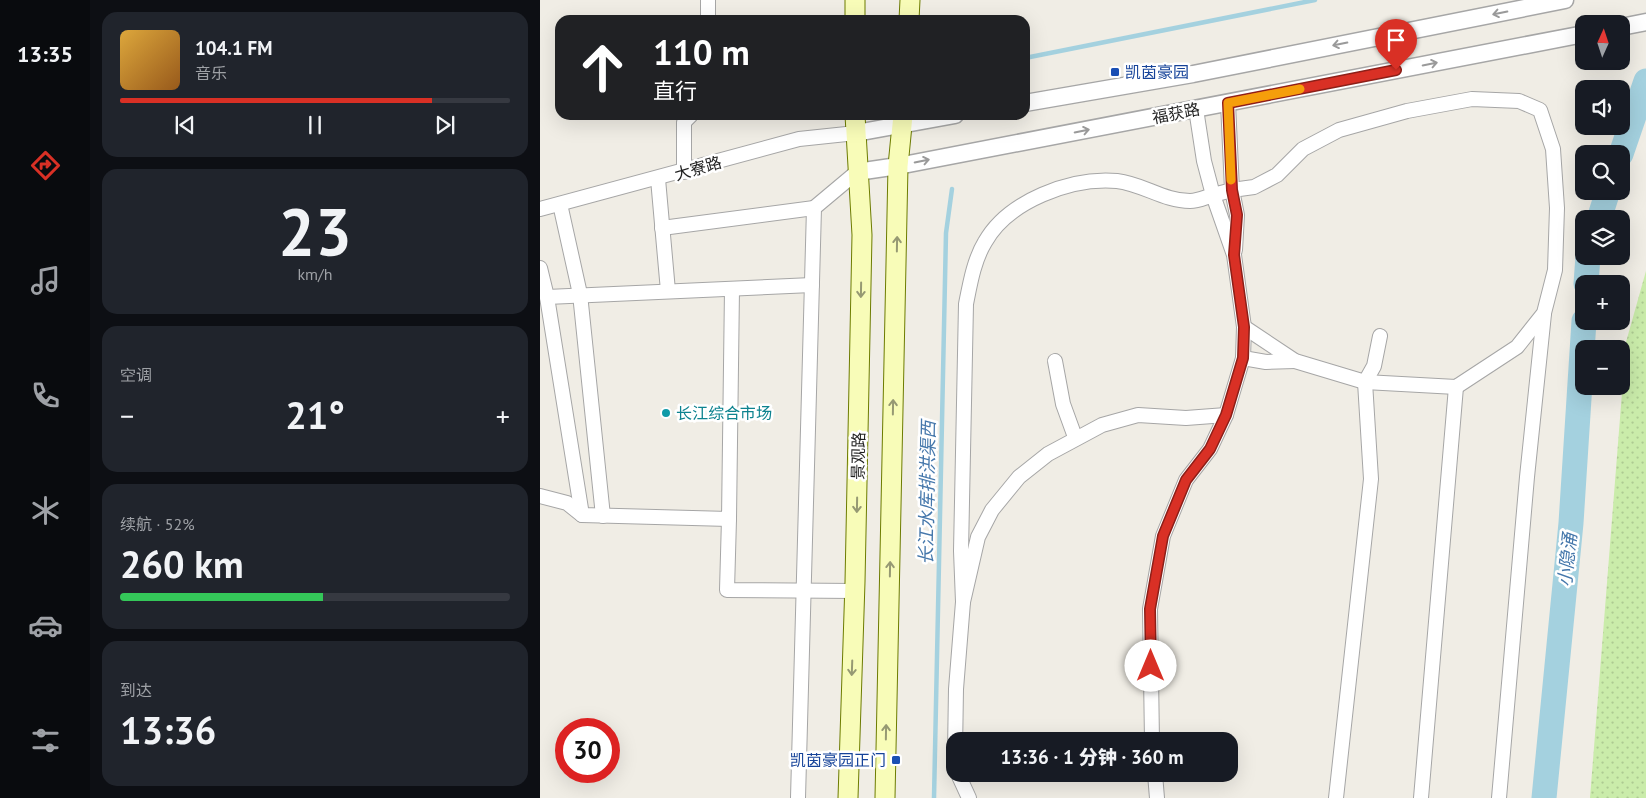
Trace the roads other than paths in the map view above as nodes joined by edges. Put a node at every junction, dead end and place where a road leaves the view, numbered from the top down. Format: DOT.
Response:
graph roads {
  1 [pos="708,0"];
  2 [pos="855,0"];
  3 [pos="910,0"];
  4 [pos="1565,0"];
  5 [pos="708,15"];
  6 [pos="855,15"];
  7 [pos="909,15"];
  8 [pos="1575,36"];
  9 [pos="1030,102"];
  10 [pos="1228,103"];
  11 [pos="1196,109"];
  12 [pos="686,120"];
  13 [pos="894,120"];
  14 [pos="903,120"];
  15 [pos="856,124"];
  16 [pos="898,166"];
  17 [pos="684,172"];
  18 [pos="857,172"];
  19 [pos="658,179"];
  20 [pos="1232,190"];
  21 [pos="1212,195"];
  22 [pos="560,204"];
  23 [pos="814,208"];
  24 [pos="540,209"];
  25 [pos="662,228"];
  26 [pos="1234,255"];
  27 [pos="540,268"];
  28 [pos="812,285"];
  29 [pos="732,289"];
  30 [pos="668,291"];
  31 [pos="580,294"];
  32 [pos="547,297"];
  33 [pos="1544,313"];
  34 [pos="1244,327"];
  35 [pos="1380,336"];
  36 [pos="1243,358"];
  37 [pos="1055,361"];
  38 [pos="1295,362"];
  39 [pos="1365,382"];
  40 [pos="1456,387"];
  41 [pos="1226,415"];
  42 [pos="1075,437"];
  43 [pos="540,496"];
  44 [pos="582,515"];
  45 [pos="603,516"];
  46 [pos="728,519"];
  47 [pos="804,591"];
  48 [pos="855,591"];
  49 [pos="963,602"];
  50 [pos="955,732"];
  51 [pos="1152,732"];
  52 [pos="962,782"];
  53 [pos="1156,782"];
  54 [pos="798,798"];
  55 [pos="848,798"];
  56 [pos="885,798"];
  57 [pos="970,798"];
  58 [pos="1157,798"];
  59 [pos="1336,798"];
  60 [pos="1421,798"];
  61 [pos="1499,798"];
  1 -- 5 [label="street"];
  2 -- 6 [label="main road"];
  3 -- 7 [label="main road"];
  4 -- 9 [label="street, one-way"];
  10 -- 8 [label="street, 福获路, one-way"];
  10 -- 11 [label="street, 福获路"];
  10 -- 20 [label="street"];
  16 -- 11 [label="street, 福获路, one-way"];
  11 -- 21 [label="street"];
  12 -- 17 [label="street"];
  13 -- 15 [label="street"];
  14 -- 16 [label="main road, 景观路"];
  15 -- 17 [label="street, 大寮路"];
  15 -- 18 [label="main road, 景观路"];
  16 -- 18 [label="street, 福获路"];
  56 -- 16 [label="main road, 景观路, one-way"];
  17 -- 19 [label="street, 大寮路"];
  18 -- 23 [label="street"];
  18 -- 48 [label="main road, 景观路, one-way"];
  19 -- 22 [label="street, 大寮路"];
  19 -- 25 [label="street"];
  20 -- 21 [label="street"];
  20 -- 26 [label="street"];
  20 -- 33 [label="street"];
  21 -- 26 [label="street"];
  21 -- 49 [label="street"];
  22 -- 24 [label="street, 大寮路"];
  22 -- 31 [label="street"];
  23 -- 25 [label="street"];
  23 -- 28 [label="street"];
  25 -- 30 [label="street"];
  26 -- 34 [label="street"];
  27 -- 32 [label="street"];
  28 -- 29 [label="street"];
  28 -- 47 [label="street"];
  29 -- 30 [label="street"];
  29 -- 46 [label="street"];
  30 -- 31 [label="street"];
  31 -- 32 [label="street"];
  31 -- 45 [label="street"];
  32 -- 44 [label="street"];
  33 -- 40 [label="street"];
  33 -- 61 [label="street"];
  34 -- 36 [label="street"];
  34 -- 38 [label="street"];
  35 -- 39 [label="street"];
  36 -- 38 [label="street"];
  36 -- 41 [label="street"];
  37 -- 42 [label="street"];
  38 -- 39 [label="street"];
  39 -- 40 [label="street"];
  39 -- 59 [label="street"];
  40 -- 60 [label="street"];
  41 -- 42 [label="street"];
  41 -- 51 [label="street"];
  42 -- 49 [label="street"];
  43 -- 44 [label="street"];
  44 -- 45 [label="street"];
  45 -- 46 [label="street"];
  46 -- 47 [label="street"];
  47 -- 48 [label="street"];
  47 -- 54 [label="street"];
  48 -- 55 [label="main road, 景观路, one-way"];
  49 -- 50 [label="street"];
  52 -- 57 [label="street"];
  53 -- 58 [label="street"];
}
